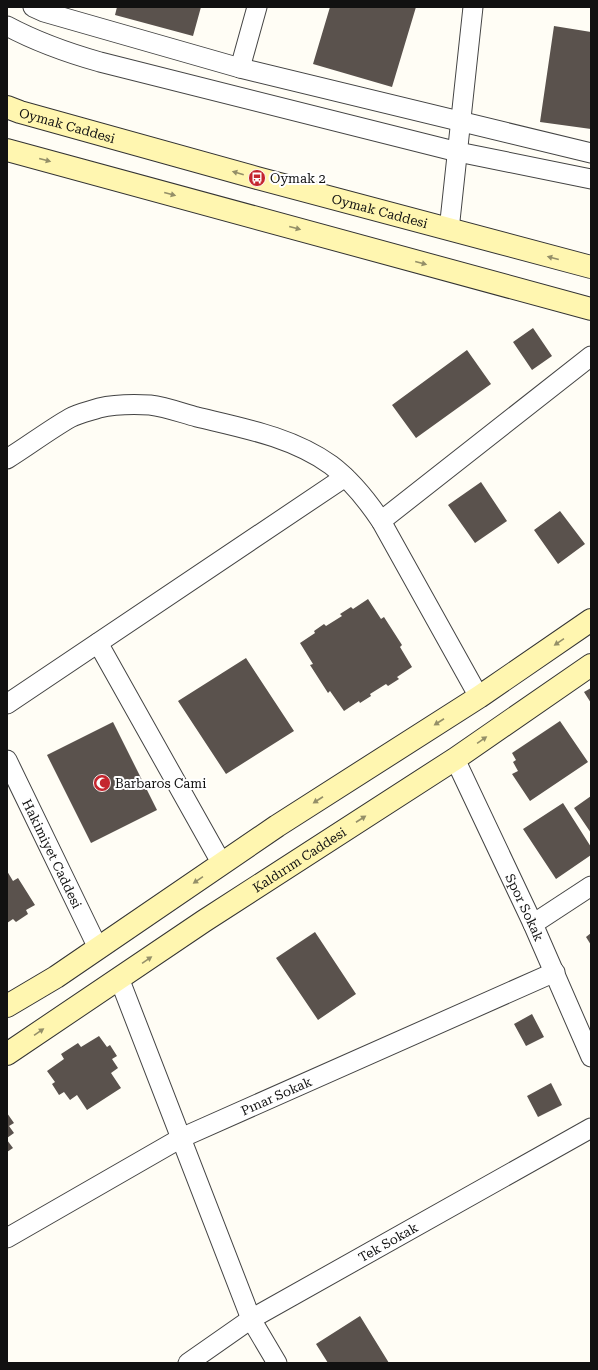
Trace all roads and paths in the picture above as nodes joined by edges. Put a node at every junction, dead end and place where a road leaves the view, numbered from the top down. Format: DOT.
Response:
graph roads {
  1 [pos="257,7"];
  2 [pos="473,7"];
  3 [pos="41,9"];
  4 [pos="7,26"];
  5 [pos="240,68"];
  6 [pos="7,107"];
  7 [pos="461,121"];
  8 [pos="7,150"];
  9 [pos="458,152"];
  10 [pos="591,153"];
  11 [pos="591,179"];
  12 [pos="449,230"];
  13 [pos="591,267"];
  14 [pos="591,309"];
  15 [pos="591,356"];
  16 [pos="7,459"];
  17 [pos="345,477"];
  18 [pos="381,521"];
  19 [pos="591,620"];
  20 [pos="98,643"];
  21 [pos="591,665"];
  22 [pos="479,697"];
  23 [pos="7,704"];
  24 [pos="455,759"];
  25 [pos="7,760"];
  26 [pos="222,864"];
  27 [pos="591,886"];
  28 [pos="534,924"];
  29 [pos="98,948"];
  30 [pos="555,972"];
  31 [pos="119,978"];
  32 [pos="7,1006"];
  33 [pos="7,1054"];
  34 [pos="591,1057"];
  35 [pos="591,1128"];
  36 [pos="181,1138"];
  37 [pos="7,1238"];
  38 [pos="251,1319"];
  39 [pos="188,1363"];
  40 [pos="277,1363"];
  1 -- 5 [label="street"];
  2 -- 7 [label="street"];
  3 -- 5 [label="street"];
  4 -- 9 [label="street"];
  5 -- 7 [label="street"];
  12 -- 6 [label="street, Oymak Caddesi, one-way"];
  7 -- 9 [label="street"];
  7 -- 10 [label="street"];
  8 -- 14 [label="street, one-way"];
  9 -- 11 [label="street"];
  9 -- 12 [label="street"];
  13 -- 12 [label="street, Oymak Caddesi, one-way"];
  15 -- 18 [label="street"];
  16 -- 17 [label="street"];
  17 -- 18 [label="street"];
  17 -- 20 [label="street"];
  18 -- 22 [label="street"];
  19 -- 22 [label="street, one-way"];
  20 -- 23 [label="street"];
  20 -- 26 [label="street"];
  24 -- 21 [label="street, Kaldırım Caddesi, one-way"];
  22 -- 26 [label="street, one-way"];
  24 -- 28 [label="street, Spor Sokak"];
  31 -- 24 [label="street, Kaldırım Caddesi, one-way"];
  25 -- 29 [label="street, Hakimiyet Caddesi"];
  26 -- 29 [label="street, one-way"];
  27 -- 28 [label="street"];
  28 -- 30 [label="street, Spor Sokak"];
  29 -- 32 [label="street"];
  30 -- 34 [label="street, Spor Sokak"];
  30 -- 36 [label="street, Pınar Sokak"];
  33 -- 31 [label="street, Kaldırım Caddesi, one-way"];
  31 -- 36 [label="street"];
  35 -- 38 [label="street, Tek Sokak"];
  36 -- 37 [label="street, Pınar Sokak"];
  36 -- 38 [label="street"];
  38 -- 39 [label="street, Tek Sokak"];
  38 -- 40 [label="street"];
}
